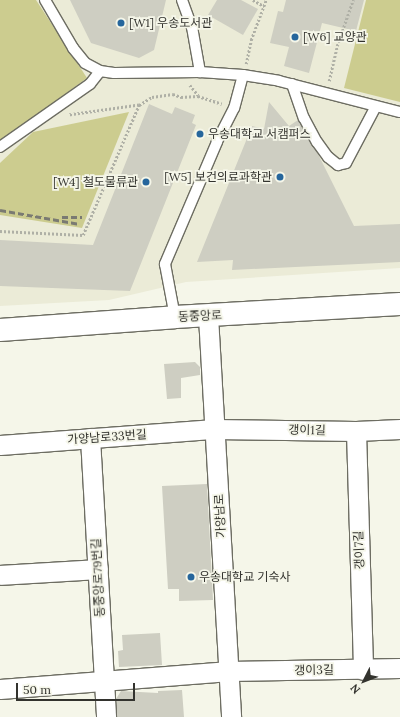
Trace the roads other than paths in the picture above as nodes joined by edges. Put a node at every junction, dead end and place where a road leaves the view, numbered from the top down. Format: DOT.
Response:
graph roads {
  1 [pos="45,0"];
  2 [pos="182,0"];
  3 [pos="100,70"];
  4 [pos="200,72"];
  5 [pos="243,75"];
  6 [pos="292,84"];
  7 [pos="376,106"];
  8 [pos="400,112"];
  9 [pos="0,147"];
  10 [pos="400,304"];
  11 [pos="176,316"];
  12 [pos="208,316"];
  13 [pos="0,330"];
  14 [pos="214,429"];
  15 [pos="400,429"];
  16 [pos="356,431"];
  17 [pos="90,438"];
  18 [pos="0,445"];
  19 [pos="98,569"];
  20 [pos="0,575"];
  21 [pos="400,668"];
  22 [pos="363,670"];
  23 [pos="229,672"];
  24 [pos="104,681"];
  25 [pos="0,689"];
  26 [pos="106,717"];
  27 [pos="231,717"];
  1 -- 3 [label="lane"];
  2 -- 4 [label="lane"];
  3 -- 4 [label="lane"];
  3 -- 9 [label="lane"];
  4 -- 5 [label="lane"];
  5 -- 6 [label="lane"];
  5 -- 11 [label="lane"];
  6 -- 7 [label="lane"];
  6 -- 7 [label="lane"];
  7 -- 8 [label="lane"];
  10 -- 12 [label="street, 동중앙로"];
  11 -- 12 [label="street, 동중앙로"];
  11 -- 13 [label="street, 동중앙로"];
  12 -- 14 [label="street, 가양남로"];
  14 -- 16 [label="street, 갱이1길"];
  14 -- 17 [label="street, 가양남로33번길"];
  14 -- 23 [label="street, 가양남로"];
  15 -- 16 [label="street, 갱이1길"];
  16 -- 22 [label="street, 갱이7길"];
  17 -- 18 [label="street, 가양남로33번길"];
  17 -- 19 [label="street, 동중앙로79번길"];
  19 -- 20 [label="street"];
  19 -- 24 [label="street, 동중앙로79번길"];
  21 -- 22 [label="street, 갱이3길"];
  22 -- 23 [label="street, 갱이3길"];
  23 -- 24 [label="street, 갱이3길"];
  23 -- 27 [label="street, 가양남로"];
  24 -- 25 [label="street, 갱이3길"];
  24 -- 26 [label="street, 동중앙로79번길"];
}
